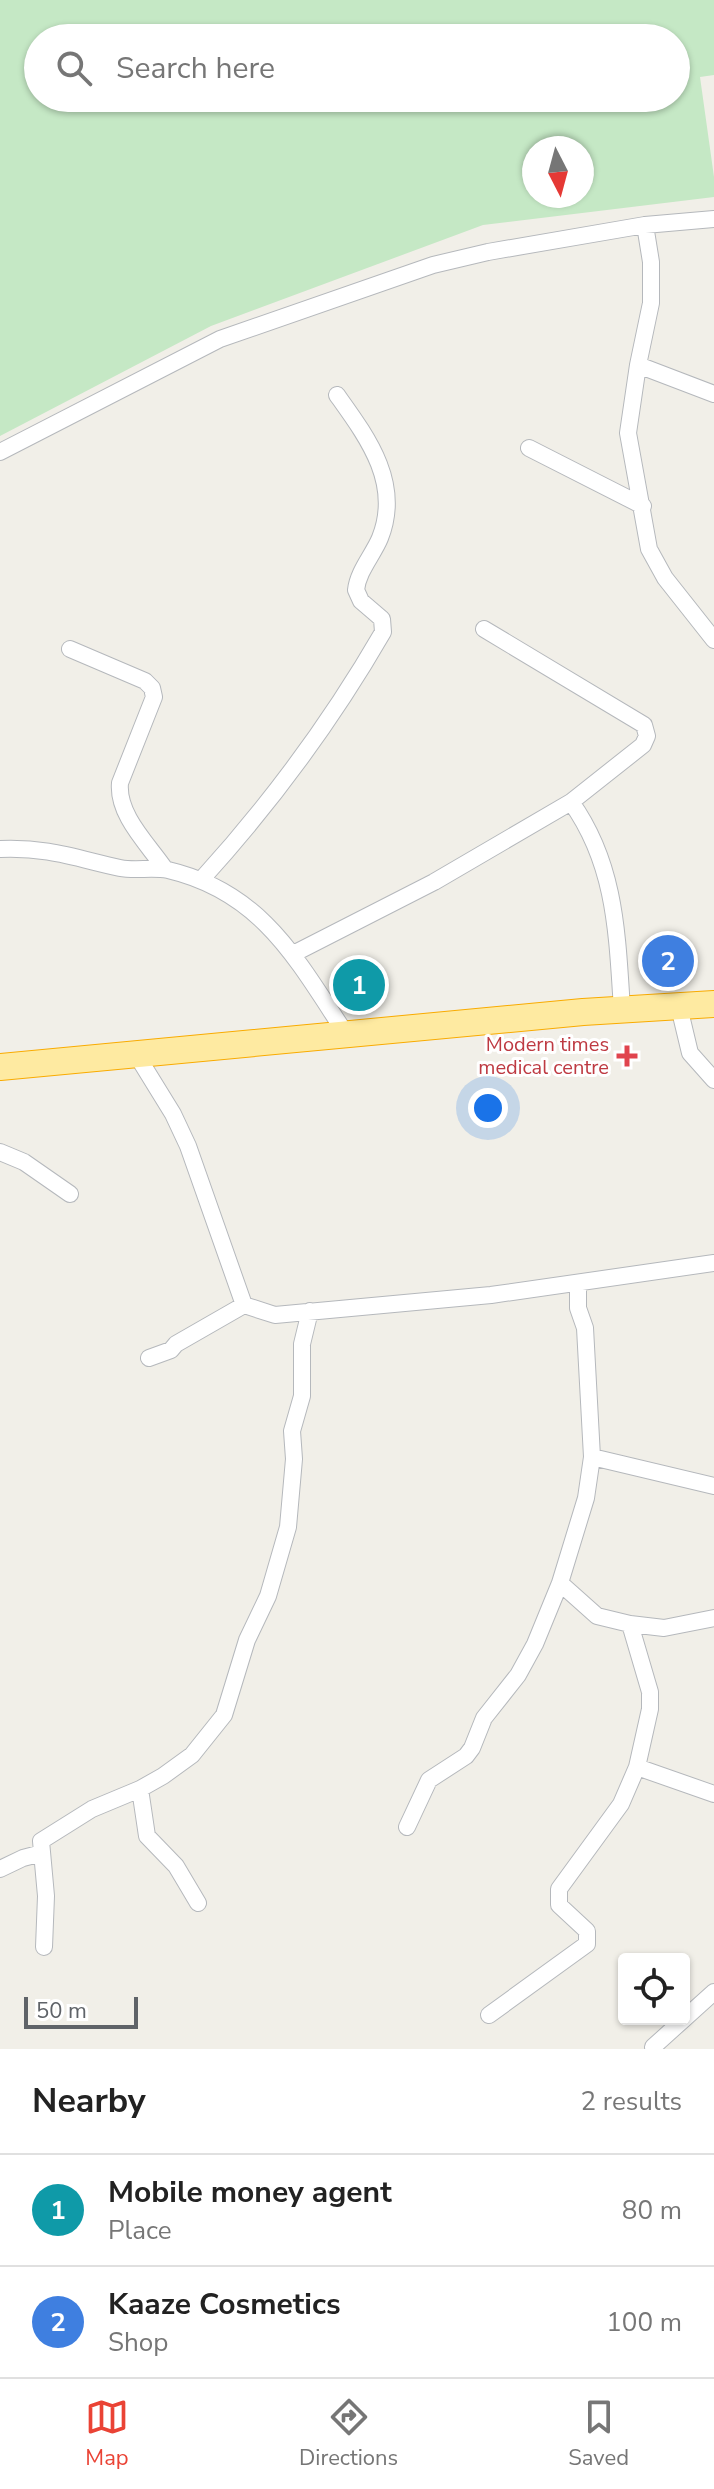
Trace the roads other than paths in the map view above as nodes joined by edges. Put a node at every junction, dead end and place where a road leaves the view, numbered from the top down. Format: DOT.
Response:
graph roads {
  1 [pos="714,219"];
  2 [pos="645,225"];
  3 [pos="638,365"];
  4 [pos="714,394"];
  5 [pos="337,395"];
  6 [pos="529,448"];
  7 [pos="0,452"];
  8 [pos="643,506"];
  9 [pos="484,629"];
  10 [pos="714,640"];
  11 [pos="70,649"];
  12 [pos="571,802"];
  13 [pos="0,849"];
  14 [pos="165,869"];
  15 [pos="201,880"];
  16 [pos="293,954"];
  17 [pos="714,1004"];
  18 [pos="679,1007"];
  19 [pos="622,1009"];
  20 [pos="346,1034"];
  21 [pos="136,1054"];
  22 [pos="0,1067"];
  23 [pos="714,1080"];
  24 [pos="0,1152"];
  25 [pos="70,1194"];
  26 [pos="714,1263"];
  27 [pos="578,1283"];
  28 [pos="244,1305"];
  29 [pos="310,1311"];
  30 [pos="149,1358"];
  31 [pos="592,1457"];
  32 [pos="714,1486"];
  33 [pos="560,1583"];
  34 [pos="714,1618"];
  35 [pos="630,1624"];
  36 [pos="637,1767"];
  37 [pos="140,1789"];
  38 [pos="714,1794"];
  39 [pos="407,1827"];
  40 [pos="42,1853"];
  41 [pos="0,1869"];
  42 [pos="198,1903"];
  43 [pos="44,1947"];
  44 [pos="714,1992"];
  45 [pos="690,2014"];
  46 [pos="489,2015"];
  47 [pos="677,2025"];
  48 [pos="653,2047"];
  1 -- 2 [label="street"];
  2 -- 3 [label="street"];
  2 -- 7 [label="street"];
  3 -- 4 [label="street"];
  3 -- 8 [label="street"];
  5 -- 15 [label="street"];
  6 -- 8 [label="street"];
  8 -- 10 [label="street"];
  9 -- 12 [label="street"];
  11 -- 14 [label="street"];
  12 -- 16 [label="street"];
  12 -- 19 [label="street"];
  13 -- 14 [label="street"];
  14 -- 15 [label="street"];
  15 -- 16 [label="street"];
  16 -- 20 [label="street"];
  17 -- 18 [label="highway"];
  18 -- 19 [label="highway"];
  18 -- 23 [label="street"];
  19 -- 20 [label="highway"];
  20 -- 21 [label="highway"];
  21 -- 22 [label="highway"];
  21 -- 28 [label="street"];
  24 -- 25 [label="street"];
  26 -- 27 [label="street"];
  27 -- 29 [label="street"];
  27 -- 31 [label="street"];
  28 -- 29 [label="street"];
  28 -- 30 [label="street"];
  29 -- 37 [label="street"];
  31 -- 32 [label="street"];
  31 -- 33 [label="street"];
  33 -- 35 [label="street"];
  33 -- 39 [label="street"];
  34 -- 35 [label="street"];
  35 -- 36 [label="street"];
  36 -- 38 [label="street"];
  36 -- 46 [label="street"];
  37 -- 40 [label="street"];
  37 -- 42 [label="street"];
  40 -- 41 [label="street"];
  40 -- 43 [label="street"];
  44 -- 45 [label="street"];
  47 -- 48 [label="street"];
}
